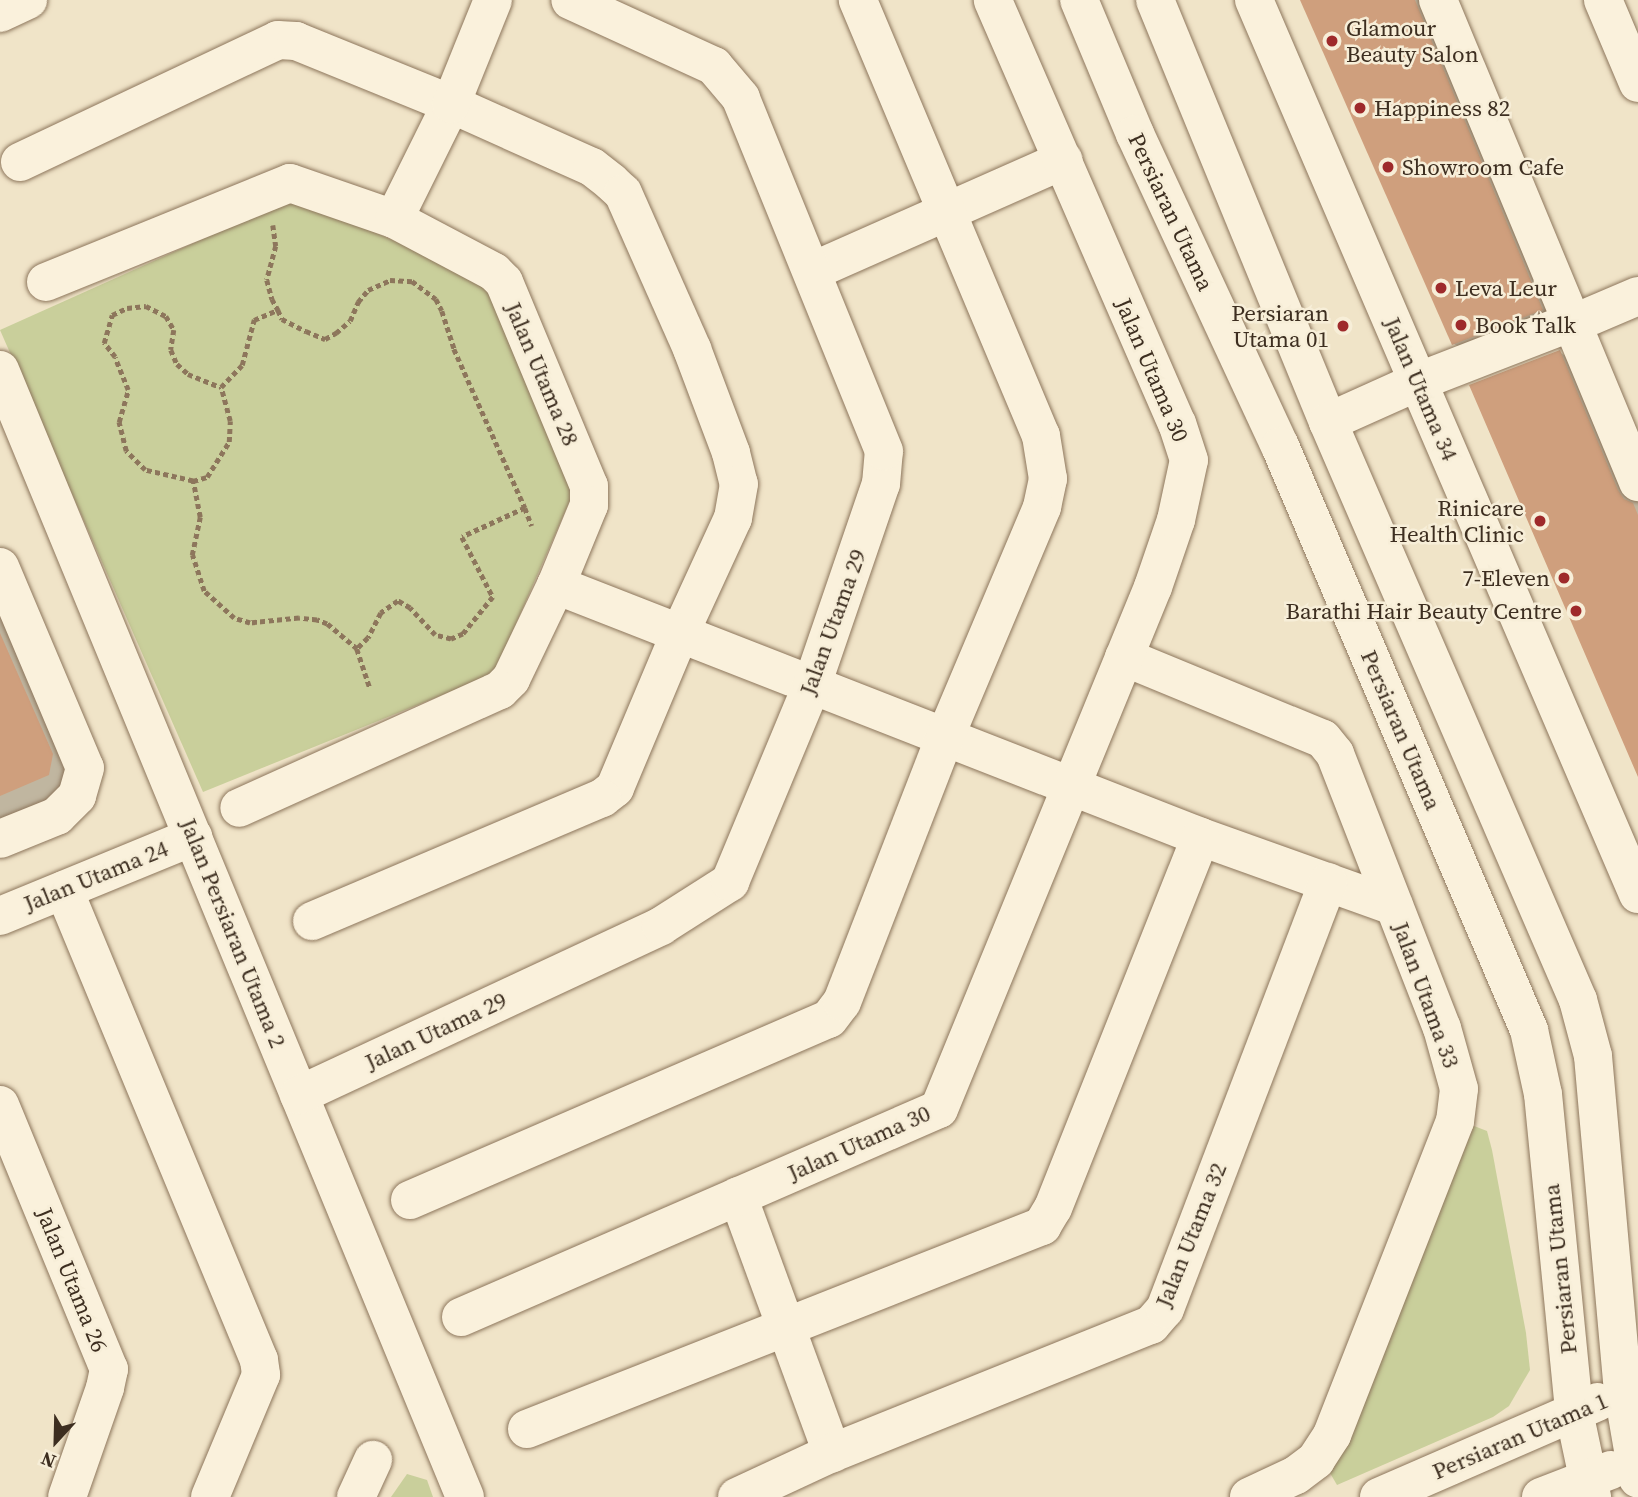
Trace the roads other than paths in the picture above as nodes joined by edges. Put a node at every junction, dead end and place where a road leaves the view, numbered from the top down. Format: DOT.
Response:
graph roads {
  1 [pos="28,0"];
  2 [pos="493,0"];
  3 [pos="570,0"];
  4 [pos="858,0"];
  5 [pos="993,0"];
  6 [pos="1079,0"];
  7 [pos="1155,0"];
  8 [pos="1254,0"];
  9 [pos="1438,0"];
  10 [pos="1454,0"];
  11 [pos="1602,0"];
  12 [pos="0,13"];
  13 [pos="1638,83"];
  14 [pos="451,104"];
  15 [pos="1063,160"];
  16 [pos="20,162"];
  17 [pos="946,211"];
  18 [pos="394,219"];
  19 [pos="813,271"];
  20 [pos="46,282"];
  21 [pos="1638,296"];
  22 [pos="1581,319"];
  23 [pos="0,370"];
  24 [pos="1417,382"];
  25 [pos="1328,422"];
  26 [pos="1638,427"];
  27 [pos="1638,482"];
  28 [pos="0,567"];
  29 [pos="556,585"];
  30 [pos="680,633"];
  31 [pos="1124,657"];
  32 [pos="812,685"];
  33 [pos="945,737"];
  34 [pos="1072,786"];
  35 [pos="239,807"];
  36 [pos="193,837"];
  37 [pos="1201,837"];
  38 [pos="0,839"];
  39 [pos="1629,847"];
  40 [pos="1328,882"];
  41 [pos="64,890"];
  42 [pos="1638,894"];
  43 [pos="1394,906"];
  44 [pos="0,916"];
  45 [pos="312,921"];
  46 [pos="299,1095"];
  47 [pos="0,1105"];
  48 [pos="738,1196"];
  49 [pos="410,1200"];
  50 [pos="1611,1246"];
  51 [pos="1638,1297"];
  52 [pos="461,1317"];
  53 [pos="785,1325"];
  54 [pos="1630,1388"];
  55 [pos="1574,1412"];
  56 [pos="527,1429"];
  57 [pos="832,1453"];
  58 [pos="373,1460"];
  59 [pos="1636,1466"];
  60 [pos="1589,1488"];
  61 [pos="67,1497"];
  62 [pos="210,1497"];
  63 [pos="356,1497"];
  64 [pos="465,1497"];
  65 [pos="737,1497"];
  66 [pos="1249,1497"];
  67 [pos="1379,1497"];
  68 [pos="1541,1497"];
  1 -- 12 [label="street"];
  2 -- 14 [label="street"];
  3 -- 19 [label="street, Jalan Utama 29"];
  4 -- 17 [label="street"];
  5 -- 15 [label="street, Jalan Utama 30"];
  6 -- 55 [label="street, Persiaran Utama"];
  7 -- 25 [label="street"];
  8 -- 24 [label="street, Jalan Utama 34"];
  9 -- 22 [label="street"];
  10 -- 22 [label="street"];
  11 -- 13 [label="street"];
  14 -- 16 [label="street"];
  14 -- 18 [label="street"];
  14 -- 30 [label="street"];
  15 -- 17 [label="street"];
  15 -- 31 [label="street, Jalan Utama 30"];
  17 -- 19 [label="street"];
  17 -- 33 [label="street"];
  18 -- 20 [label="street, Jalan Utama 28"];
  18 -- 29 [label="street, Jalan Utama 28"];
  19 -- 32 [label="street, Jalan Utama 29"];
  21 -- 22 [label="street"];
  22 -- 24 [label="street"];
  22 -- 26 [label="street"];
  22 -- 27 [label="street"];
  23 -- 36 [label="street, Jalan Persiaran Utama 2"];
  24 -- 25 [label="street"];
  24 -- 39 [label="street, Jalan Utama 34"];
  25 -- 50 [label="street"];
  28 -- 38 [label="street"];
  29 -- 30 [label="street"];
  29 -- 35 [label="street, Jalan Utama 28"];
  30 -- 32 [label="street"];
  30 -- 45 [label="street"];
  31 -- 34 [label="street, Jalan Utama 30"];
  31 -- 43 [label="street, Jalan Utama 33"];
  32 -- 33 [label="street"];
  32 -- 46 [label="street, Jalan Utama 29"];
  33 -- 34 [label="street"];
  33 -- 49 [label="street"];
  34 -- 37 [label="street"];
  34 -- 48 [label="street, Jalan Utama 30"];
  36 -- 41 [label="street, Jalan Utama 24"];
  36 -- 46 [label="street, Jalan Persiaran Utama 2"];
  37 -- 40 [label="street"];
  37 -- 53 [label="street"];
  39 -- 42 [label="street, Jalan Utama 34"];
  40 -- 43 [label="street"];
  40 -- 57 [label="street, Jalan Utama 32"];
  41 -- 44 [label="street, Jalan Utama 24"];
  41 -- 62 [label="street"];
  43 -- 66 [label="street, Jalan Utama 33"];
  46 -- 64 [label="street, Jalan Persiaran Utama 2"];
  47 -- 61 [label="street, Jalan Utama 26"];
  48 -- 52 [label="street, Jalan Utama 30"];
  48 -- 53 [label="street"];
  50 -- 51 [label="street"];
  50 -- 54 [label="street"];
  53 -- 56 [label="street"];
  53 -- 57 [label="street"];
  54 -- 55 [label="street, Persiaran Utama 1"];
  54 -- 59 [label="street"];
  55 -- 60 [label="street, Persiaran Utama"];
  55 -- 67 [label="street, Persiaran Utama 1"];
  57 -- 65 [label="street, Jalan Utama 32"];
  58 -- 63 [label="street"];
  59 -- 60 [label="street"];
  60 -- 68 [label="street"];
}
